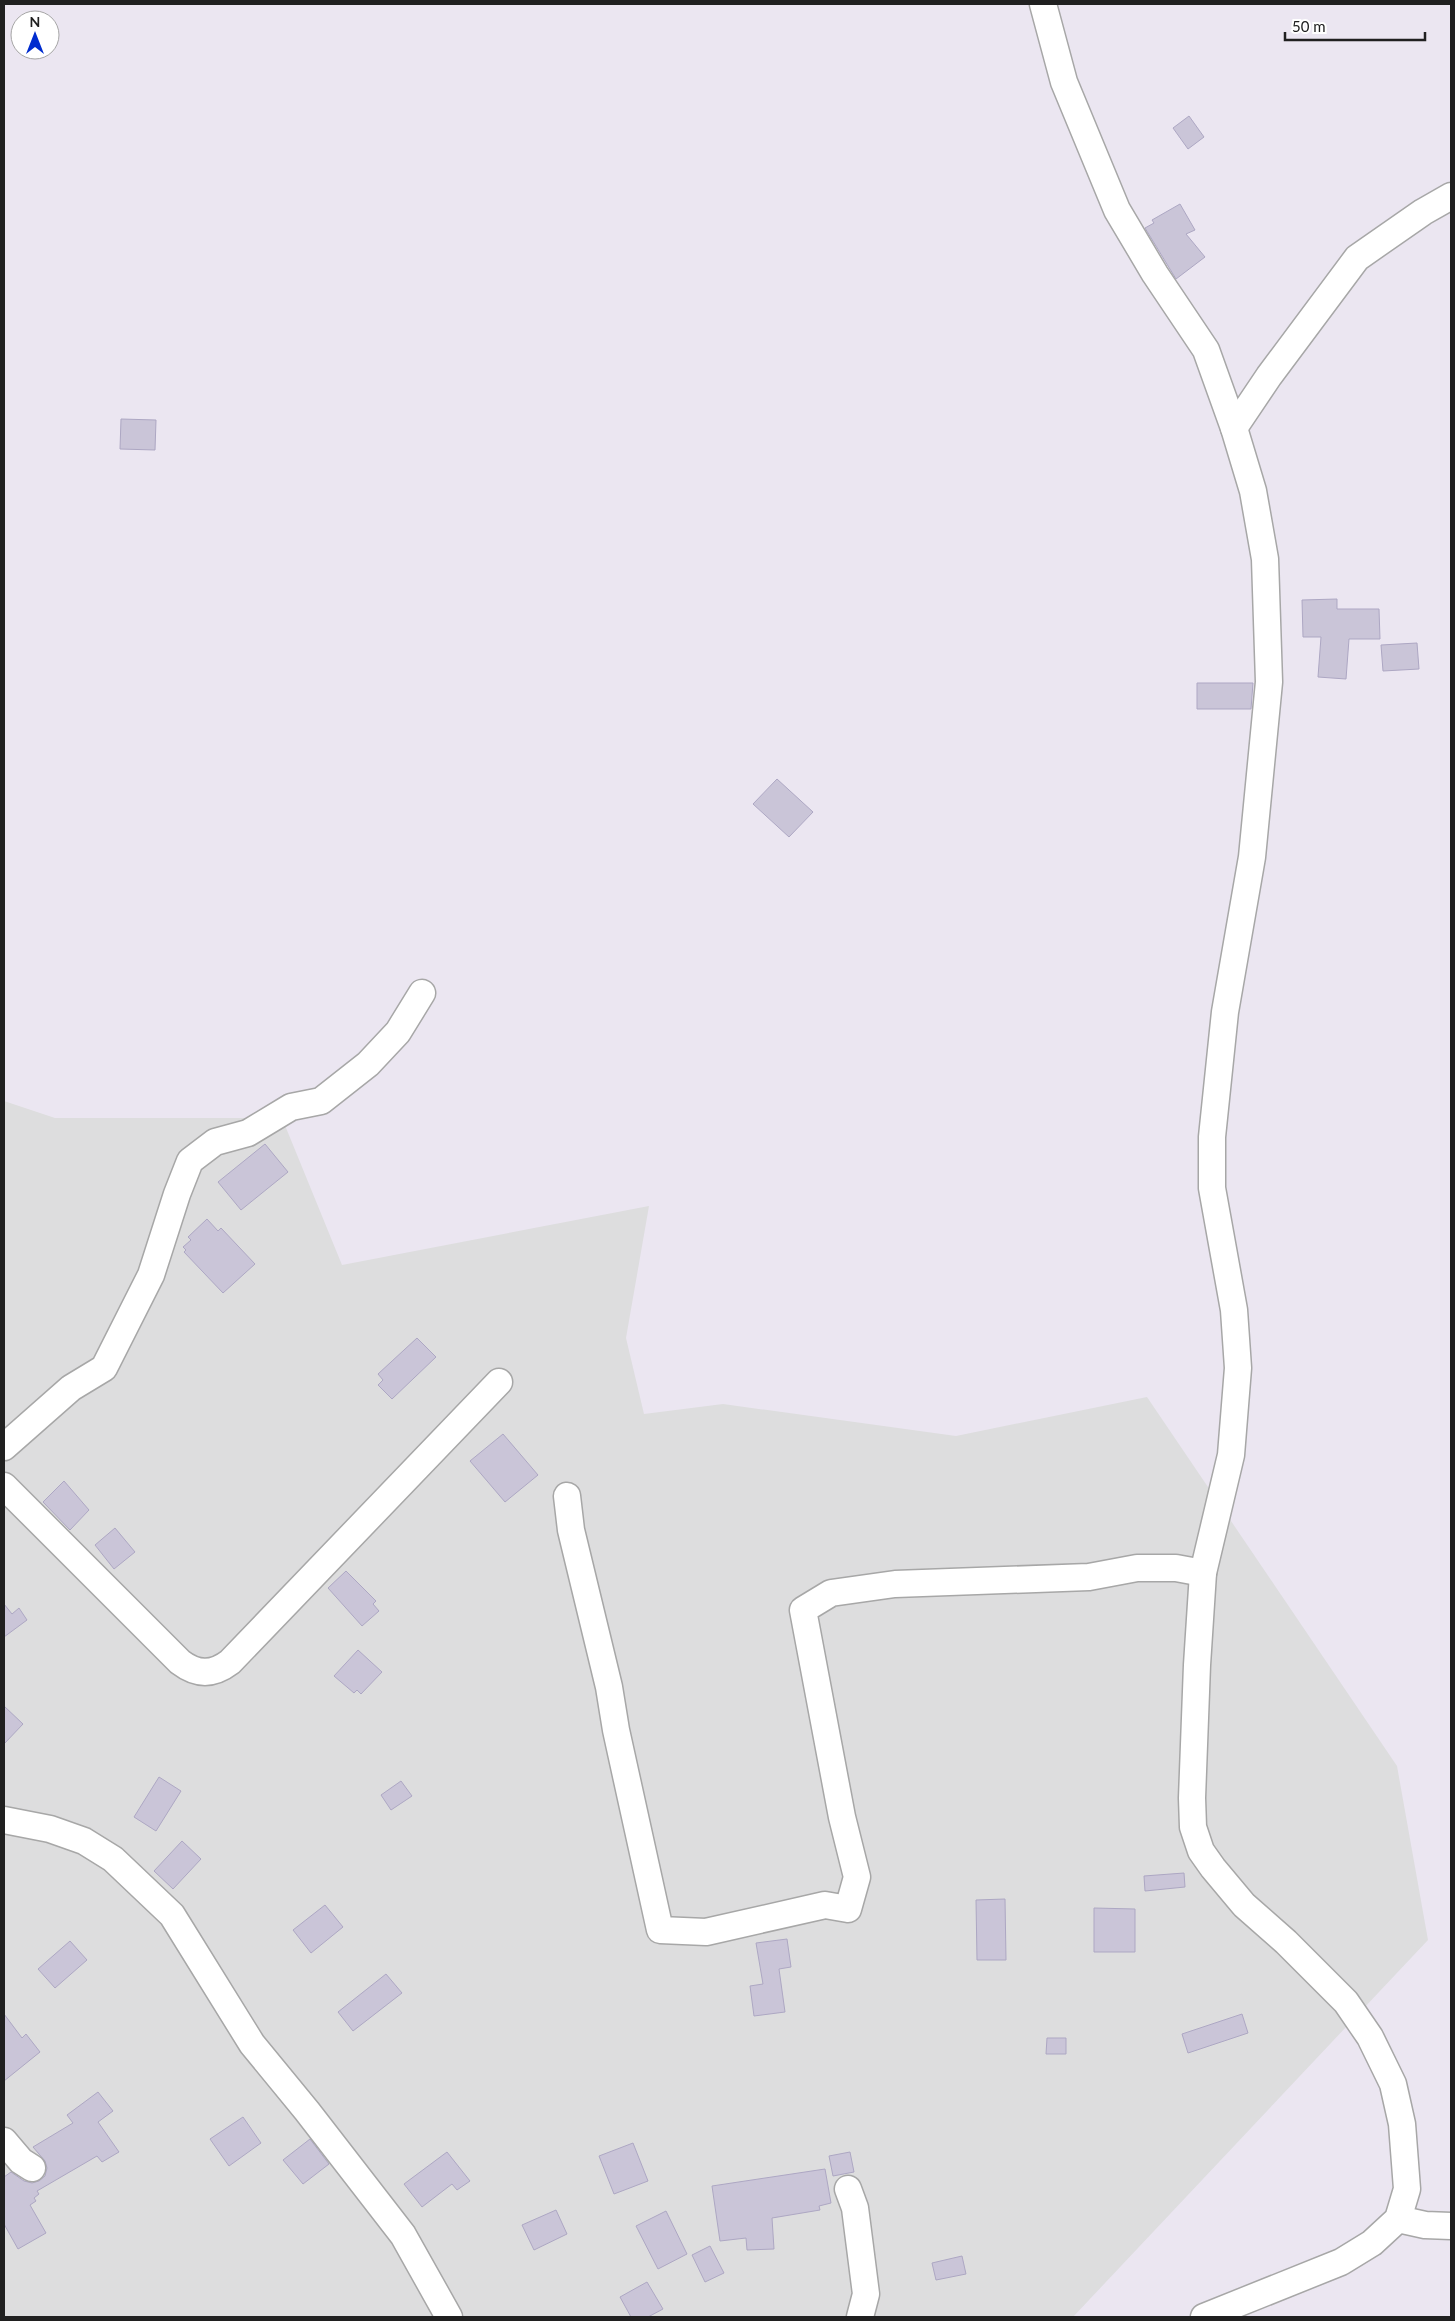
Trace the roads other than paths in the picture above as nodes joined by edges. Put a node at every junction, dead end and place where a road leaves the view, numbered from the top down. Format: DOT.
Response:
graph roads {
  1 [pos="1043,4"];
  2 [pos="1451,196"];
  3 [pos="1234,428"];
  4 [pos="422,993"];
  5 [pos="499,1382"];
  6 [pos="4,1447"];
  7 [pos="4,1486"];
  8 [pos="567,1496"];
  9 [pos="1203,1573"];
  10 [pos="4,1820"];
  11 [pos="4,2141"];
  12 [pos="32,2168"];
  13 [pos="848,2189"];
  14 [pos="1398,2219"];
  15 [pos="1451,2226"];
  16 [pos="449,2317"];
  17 [pos="860,2317"];
  18 [pos="1204,2317"];
  1 -- 3 [label="street"];
  2 -- 3 [label="street"];
  3 -- 9 [label="street"];
  4 -- 6 [label="street"];
  5 -- 7 [label="street"];
  8 -- 9 [label="street"];
  9 -- 14 [label="street"];
  10 -- 16 [label="street"];
  11 -- 12 [label="street"];
  13 -- 17 [label="street"];
  14 -- 15 [label="street"];
  14 -- 18 [label="street"];
}
